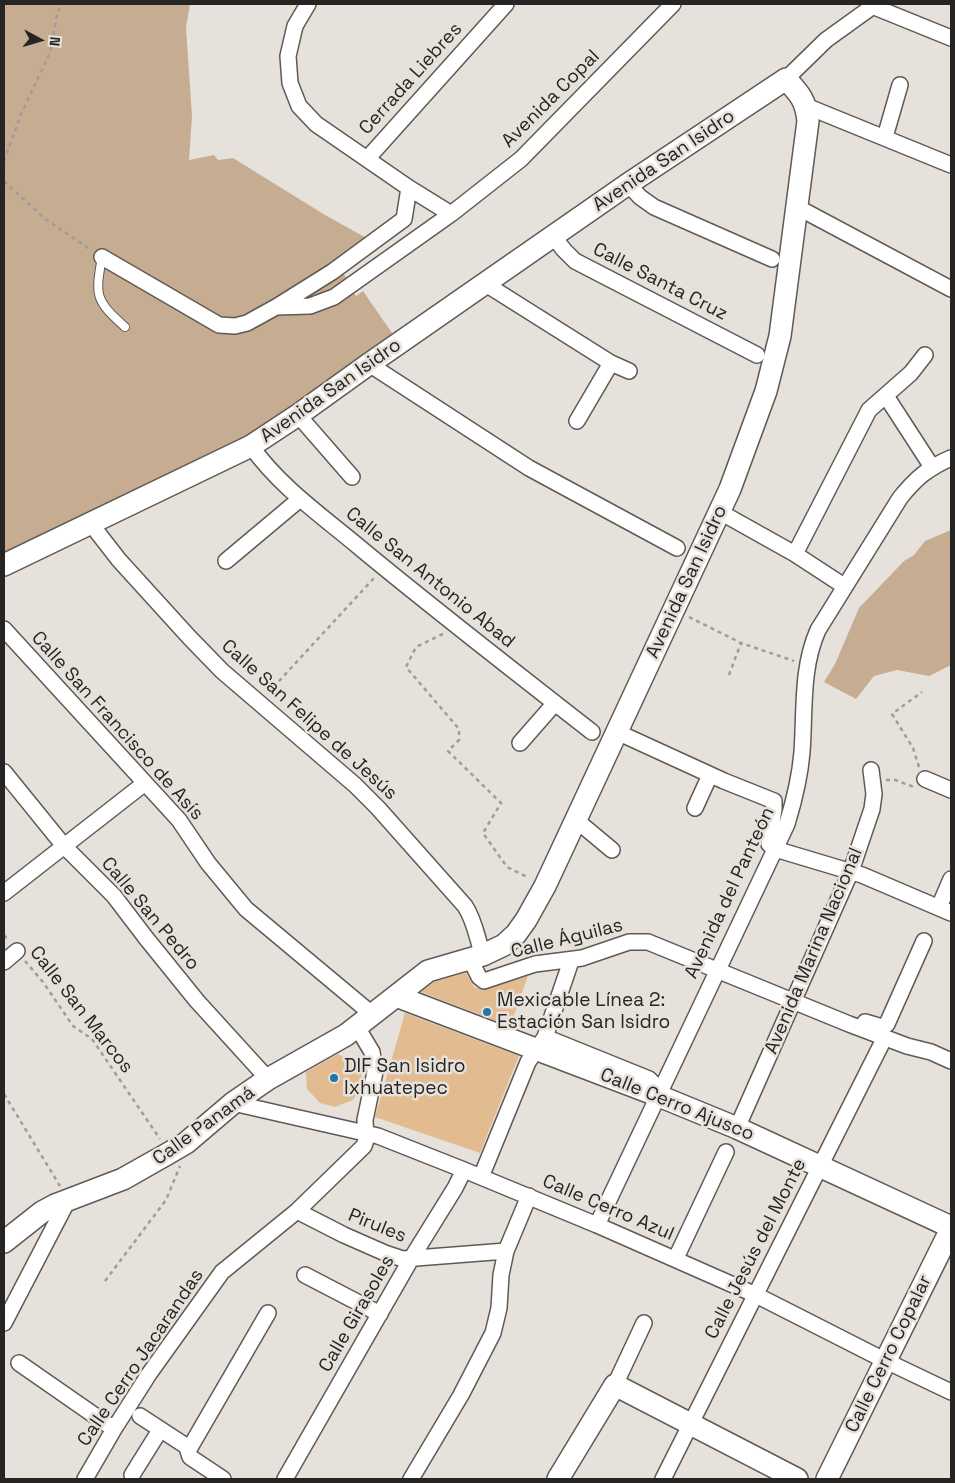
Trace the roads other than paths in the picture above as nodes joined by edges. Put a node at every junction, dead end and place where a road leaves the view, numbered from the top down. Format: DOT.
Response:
graph roads {
  1 [pos="308,4"];
  2 [pos="506,4"];
  3 [pos="673,4"];
  4 [pos="874,5"];
  5 [pos="951,38"];
  6 [pos="786,79"];
  7 [pos="900,85"];
  8 [pos="806,106"];
  9 [pos="885,137"];
  10 [pos="367,158"];
  11 [pos="951,165"];
  12 [pos="628,184"];
  13 [pos="409,188"];
  14 [pos="797,207"];
  15 [pos="451,214"];
  16 [pos="404,219"];
  17 [pos="419,236"];
  18 [pos="553,236"];
  19 [pos="102,257"];
  20 [pos="772,259"];
  21 [pos="346,261"];
  22 [pos="359,279"];
  23 [pos="484,283"];
  24 [pos="951,289"];
  25 [pos="276,307"];
  26 [pos="125,327"];
  27 [pos="758,355"];
  28 [pos="925,355"];
  29 [pos="611,363"];
  30 [pos="369,364"];
  31 [pos="629,371"];
  32 [pos="886,396"];
  33 [pos="298,416"];
  34 [pos="577,421"];
  35 [pos="251,446"];
  36 [pos="951,458"];
  37 [pos="932,467"];
  38 [pos="352,477"];
  39 [pos="300,499"];
  40 [pos="720,512"];
  41 [pos="91,524"];
  42 [pos="677,548"];
  43 [pos="795,554"];
  44 [pos="226,561"];
  45 [pos="4,565"];
  46 [pos="844,586"];
  47 [pos="4,629"];
  48 [pos="555,703"];
  49 [pos="592,732"];
  50 [pos="617,732"];
  51 [pos="520,743"];
  52 [pos="871,770"];
  53 [pos="4,772"];
  54 [pos="710,775"];
  55 [pos="145,783"];
  56 [pos="923,784"];
  57 [pos="951,790"];
  58 [pos="695,808"];
  59 [pos="576,820"];
  60 [pos="64,846"];
  61 [pos="775,848"];
  62 [pos="612,850"];
  63 [pos="851,871"];
  64 [pos="951,879"];
  65 [pos="4,893"];
  66 [pos="945,910"];
  67 [pos="924,941"];
  68 [pos="17,950"];
  69 [pos="477,957"];
  70 [pos="571,961"];
  71 [pos="4,962"];
  72 [pos="717,969"];
  73 [pos="396,996"];
  74 [pos="794,1001"];
  75 [pos="830,1016"];
  76 [pos="365,1021"];
  77 [pos="885,1037"];
  78 [pos="540,1043"];
  79 [pos="907,1046"];
  80 [pos="951,1061"];
  81 [pos="951,1072"];
  82 [pos="268,1079"];
  83 [pos="659,1096"];
  84 [pos="233,1103"];
  85 [pos="737,1128"];
  86 [pos="365,1133"];
  87 [pos="726,1152"];
  88 [pos="820,1166"];
  89 [pos="464,1170"];
  90 [pos="481,1177"];
  91 [pos="529,1196"];
  92 [pos="68,1200"];
  93 [pos="297,1211"];
  94 [pos="598,1225"];
  95 [pos="951,1228"];
  96 [pos="4,1242"];
  97 [pos="506,1251"];
  98 [pos="676,1258"];
  99 [pos="411,1259"];
  100 [pos="305,1275"];
  101 [pos="756,1294"];
  102 [pos="268,1313"];
  103 [pos="380,1314"];
  104 [pos="4,1323"];
  105 [pos="644,1323"];
  106 [pos="19,1362"];
  107 [pos="886,1362"];
  108 [pos="615,1385"];
  109 [pos="951,1392"];
  110 [pos="140,1416"];
  111 [pos="689,1424"];
  112 [pos="114,1428"];
  113 [pos="160,1430"];
  114 [pos="189,1448"];
  115 [pos="132,1475"];
  116 [pos="207,1475"];
  117 [pos="85,1479"];
  118 [pos="223,1479"];
  119 [pos="285,1479"];
  120 [pos="411,1479"];
  121 [pos="558,1479"];
  122 [pos="663,1479"];
  123 [pos="797,1479"];
  124 [pos="827,1479"];
  1 -- 10 [label="street"];
  2 -- 10 [label="street, Cerrada Liebres"];
  3 -- 15 [label="street, Avenida Copal"];
  4 -- 5 [label="street"];
  4 -- 6 [label="street, Avenida San Isidro"];
  6 -- 8 [label="street"];
  6 -- 12 [label="street, Avenida San Isidro"];
  7 -- 9 [label="street"];
  8 -- 9 [label="street"];
  8 -- 14 [label="street, Avenida San Isidro"];
  9 -- 11 [label="street"];
  10 -- 13 [label="street"];
  12 -- 18 [label="street, Avenida San Isidro"];
  12 -- 20 [label="street"];
  13 -- 15 [label="street"];
  13 -- 16 [label="street"];
  14 -- 24 [label="street"];
  14 -- 40 [label="street, Avenida San Isidro"];
  15 -- 17 [label="street, Avenida Copal"];
  16 -- 17 [label="street"];
  16 -- 21 [label="street, Avenida Copal"];
  17 -- 22 [label="street, Avenida Copal"];
  18 -- 23 [label="street, Avenida San Isidro"];
  18 -- 27 [label="street, Calle Santa Cruz"];
  19 -- 25 [label="street, Avenida Copal"];
  19 -- 26 [label="lane"];
  21 -- 22 [label="street"];
  21 -- 25 [label="street, Avenida Copal"];
  22 -- 25 [label="street, Avenida Copal"];
  23 -- 29 [label="street"];
  23 -- 30 [label="street, Avenida San Isidro"];
  28 -- 32 [label="street"];
  29 -- 31 [label="street"];
  29 -- 34 [label="street"];
  30 -- 33 [label="street, Avenida San Isidro"];
  30 -- 42 [label="street"];
  32 -- 37 [label="street"];
  32 -- 43 [label="street"];
  33 -- 35 [label="street, Avenida San Isidro"];
  33 -- 38 [label="street"];
  35 -- 39 [label="street, Calle San Antonio Abad"];
  35 -- 41 [label="street, Avenida San Isidro"];
  36 -- 37 [label="street, Avenida del Panteón"];
  37 -- 46 [label="street, Avenida del Panteón"];
  39 -- 44 [label="street"];
  39 -- 48 [label="street, Calle San Antonio Abad"];
  40 -- 43 [label="street"];
  40 -- 50 [label="street, Avenida San Isidro"];
  41 -- 45 [label="street, Avenida San Isidro"];
  41 -- 69 [label="street, Calle San Felipe de Jesús"];
  43 -- 46 [label="street"];
  46 -- 61 [label="street, Avenida del Panteón"];
  47 -- 55 [label="street, Calle San Francisco de Asís"];
  48 -- 49 [label="street, Calle San Antonio Abad"];
  48 -- 51 [label="street"];
  50 -- 54 [label="street"];
  50 -- 59 [label="street, Avenida San Isidro"];
  52 -- 63 [label="street, Avenida Marina Nacional"];
  53 -- 60 [label="street, Calle San Pedro"];
  54 -- 58 [label="street"];
  54 -- 61 [label="street"];
  55 -- 60 [label="street"];
  55 -- 76 [label="street, Calle San Francisco de Asís"];
  56 -- 57 [label="street"];
  59 -- 62 [label="street"];
  59 -- 69 [label="street, Avenida San Isidro"];
  60 -- 65 [label="street"];
  60 -- 82 [label="street, Calle San Pedro"];
  61 -- 63 [label="street"];
  61 -- 72 [label="street, Avenida del Panteón"];
  63 -- 66 [label="street"];
  63 -- 74 [label="street, Avenida Marina Nacional"];
  64 -- 66 [label="street"];
  67 -- 75 [label="street"];
  68 -- 71 [label="street"];
  69 -- 70 [label="street, Calle Águilas"];
  69 -- 73 [label="street, Avenida San Isidro"];
  70 -- 72 [label="street, Calle Águilas"];
  70 -- 78 [label="street"];
  72 -- 74 [label="street, Calle Águilas"];
  72 -- 83 [label="street, Avenida del Panteón"];
  73 -- 76 [label="street, Calle Panamá"];
  73 -- 78 [label="street, Calle Cerro Ajusco"];
  74 -- 75 [label="street, Calle Águilas"];
  74 -- 85 [label="street, Avenida Marina Nacional"];
  75 -- 77 [label="street, Calle Águilas"];
  76 -- 82 [label="street, Calle Panamá"];
  76 -- 86 [label="street, Calle Cerro Jacarandas"];
  77 -- 79 [label="street, Calle Águilas"];
  77 -- 88 [label="street, Calle Jesús del Monte"];
  78 -- 83 [label="street, Calle Cerro Ajusco"];
  78 -- 90 [label="street"];
  79 -- 80 [label="street, Calle Águilas"];
  79 -- 81 [label="street, Calle Águilas"];
  82 -- 84 [label="street, Calle Panamá"];
  83 -- 85 [label="street, Calle Cerro Ajusco"];
  83 -- 94 [label="street, Avenida del Panteón"];
  84 -- 86 [label="street, Calle Cerro Azul"];
  84 -- 92 [label="street, Calle Panamá"];
  85 -- 88 [label="street, Calle Cerro Ajusco"];
  86 -- 89 [label="street, Calle Cerro Azul"];
  86 -- 93 [label="street, Calle Cerro Jacarandas"];
  87 -- 98 [label="street"];
  88 -- 95 [label="street, Calle Cerro Ajusco"];
  88 -- 101 [label="street, Calle Jesús del Monte"];
  89 -- 90 [label="street, Calle Cerro Azul"];
  89 -- 99 [label="street, Calle Girasoles"];
  90 -- 91 [label="street, Calle Cerro Azul"];
  91 -- 94 [label="street, Calle Cerro Azul"];
  91 -- 97 [label="street"];
  92 -- 96 [label="street, Calle Panamá"];
  92 -- 104 [label="street"];
  93 -- 99 [label="street, Pirules"];
  93 -- 112 [label="street, Calle Cerro Jacarandas"];
  94 -- 98 [label="street, Calle Cerro Azul"];
  95 -- 107 [label="street, Calle Cerro Copalar"];
  97 -- 99 [label="street, Pirules"];
  97 -- 120 [label="street"];
  98 -- 101 [label="street, Calle Cerro Azul"];
  99 -- 103 [label="street, Calle Girasoles"];
  100 -- 103 [label="street"];
  101 -- 107 [label="street, Calle Cerro Azul"];
  101 -- 111 [label="street, Calle Jesús del Monte"];
  102 -- 114 [label="street"];
  103 -- 119 [label="street, Calle Girasoles"];
  105 -- 108 [label="street"];
  106 -- 112 [label="street"];
  107 -- 109 [label="street, Calle Cerro Azul"];
  107 -- 124 [label="street, Calle Cerro Copalar"];
  108 -- 111 [label="street"];
  108 -- 121 [label="street"];
  110 -- 113 [label="street"];
  111 -- 122 [label="street, Calle Jesús del Monte"];
  111 -- 123 [label="street"];
  112 -- 117 [label="street, Calle Cerro Jacarandas"];
  113 -- 114 [label="street"];
  113 -- 115 [label="street"];
  114 -- 116 [label="street"];
  116 -- 118 [label="street"];
}
